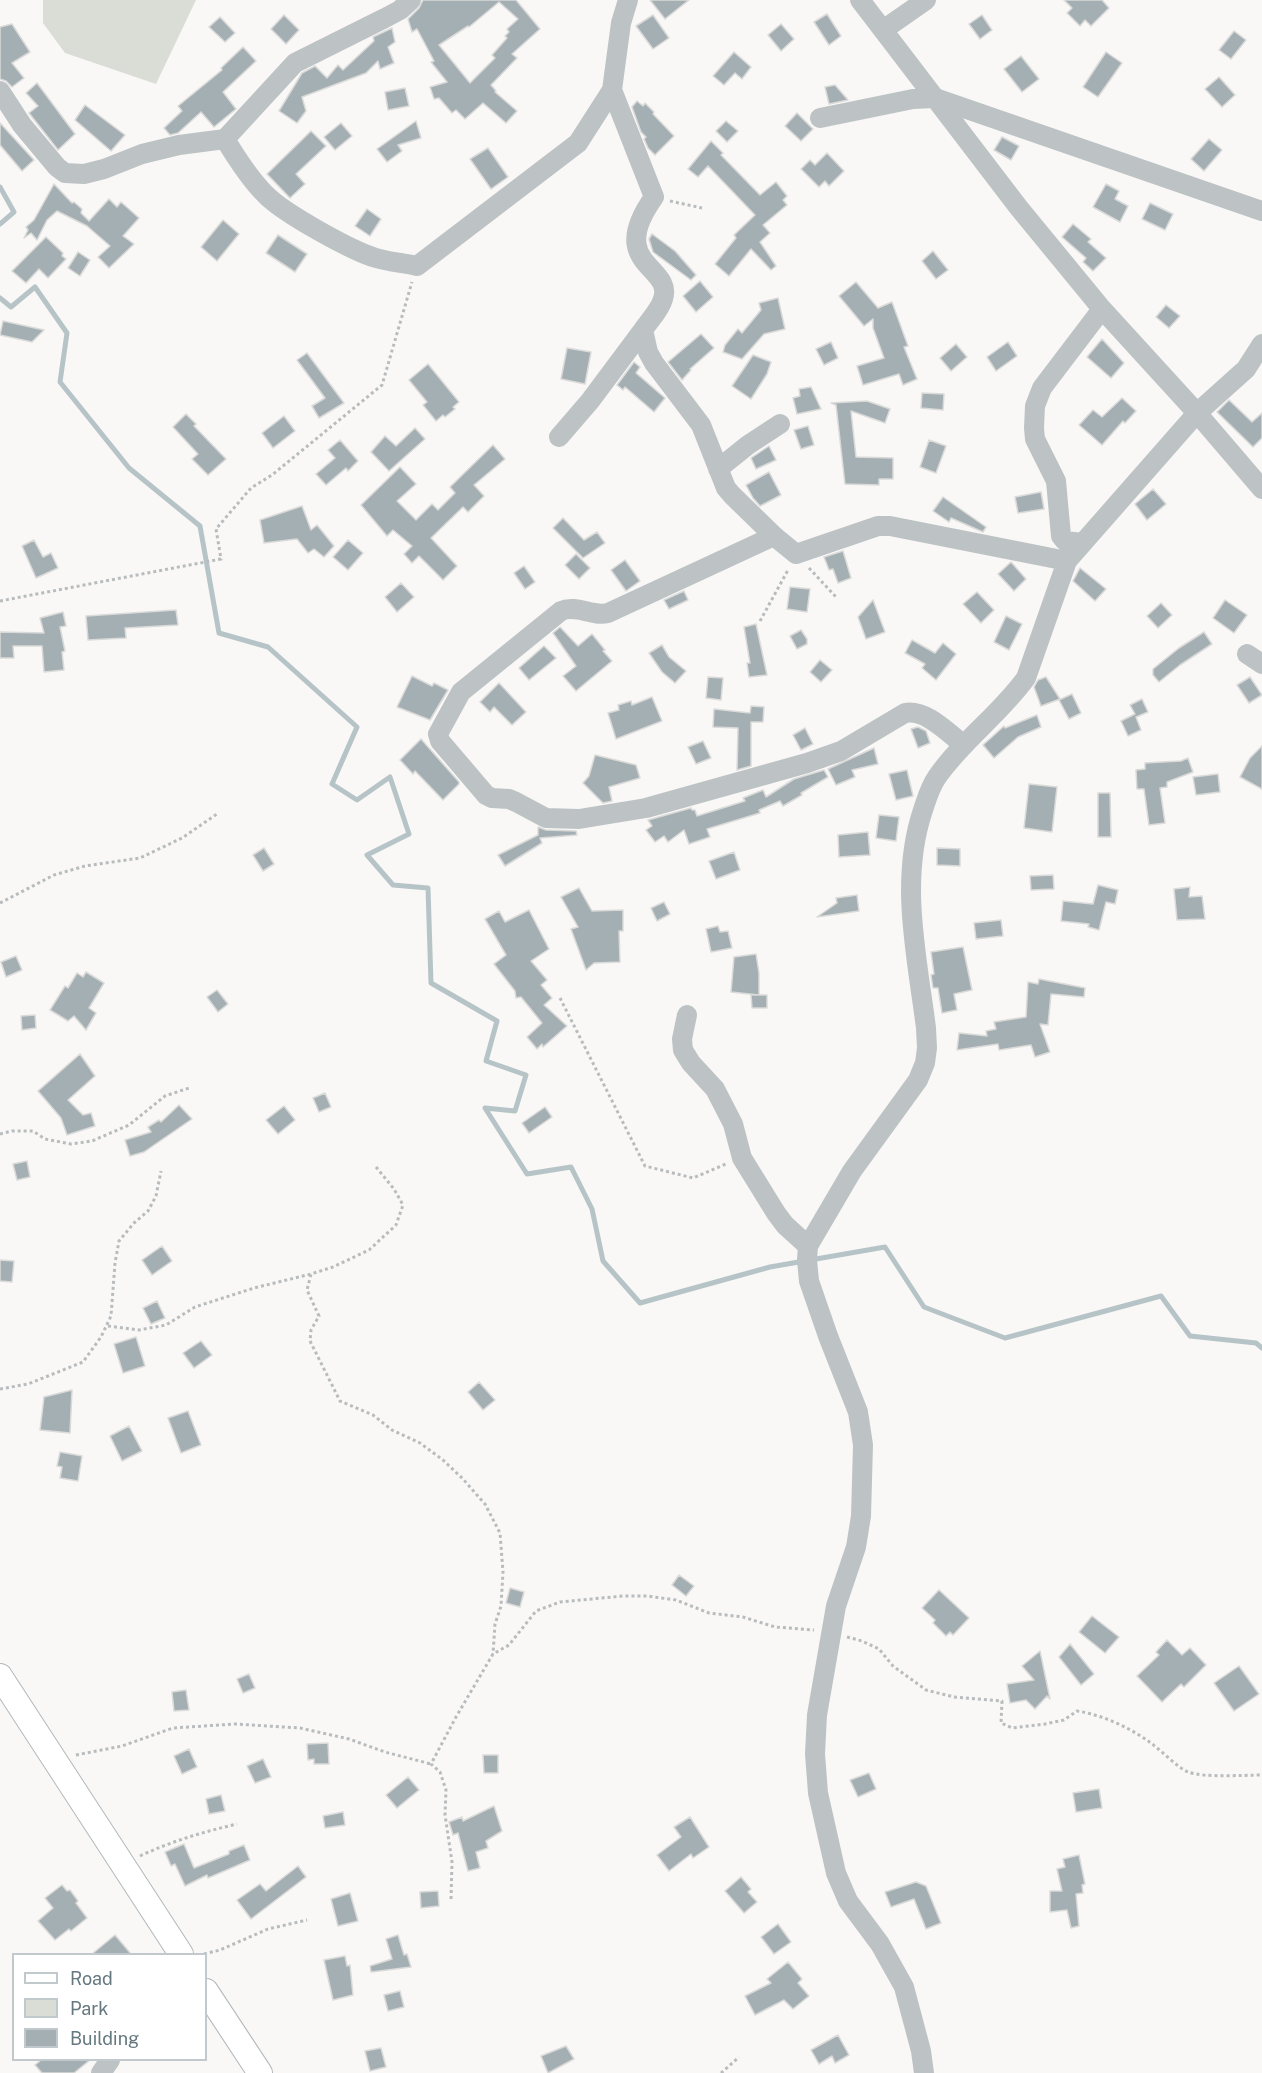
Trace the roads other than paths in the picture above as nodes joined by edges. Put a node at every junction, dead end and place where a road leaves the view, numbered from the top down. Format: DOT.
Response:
graph roads {
  1 [pos="411,0"];
  2 [pos="628,0"];
  3 [pos="860,0"];
  4 [pos="926,0"];
  5 [pos="883,30"];
  6 [pos="612,90"];
  7 [pos="0,91"];
  8 [pos="935,98"];
  9 [pos="820,118"];
  10 [pos="225,139"];
  11 [pos="1262,211"];
  12 [pos="1102,309"];
  13 [pos="643,330"];
  14 [pos="1262,344"];
  15 [pos="1197,413"];
  16 [pos="780,424"];
  17 [pos="559,437"];
  18 [pos="718,469"];
  19 [pos="1262,489"];
  20 [pos="774,536"];
  21 [pos="1083,543"];
  22 [pos="1067,561"];
  23 [pos="964,745"];
  24 [pos="687,1015"];
  25 [pos="808,1246"];
  26 [pos="0,1676"];
  27 [pos="178,1953"];
  28 [pos="207,1993"];
  29 [pos="260,2073"];
  30 [pos="924,2073"];
  1 -- 10 [label="street"];
  2 -- 6 [label="street"];
  3 -- 5 [label="street"];
  4 -- 5 [label="street"];
  5 -- 8 [label="street"];
  6 -- 10 [label="street"];
  6 -- 13 [label="street"];
  7 -- 10 [label="street"];
  8 -- 9 [label="street"];
  8 -- 11 [label="street"];
  8 -- 12 [label="street"];
  12 -- 15 [label="street"];
  12 -- 21 [label="street"];
  13 -- 17 [label="street"];
  13 -- 18 [label="street"];
  14 -- 15 [label="street"];
  15 -- 19 [label="street"];
  15 -- 21 [label="street"];
  16 -- 18 [label="street"];
  18 -- 20 [label="street"];
  20 -- 22 [label="street"];
  20 -- 23 [label="street"];
  21 -- 22 [label="street"];
  22 -- 23 [label="street"];
  23 -- 25 [label="street"];
  24 -- 25 [label="street"];
  25 -- 30 [label="street"];
  26 -- 27 [label="main road"];
  28 -- 29 [label="main road"];
}
